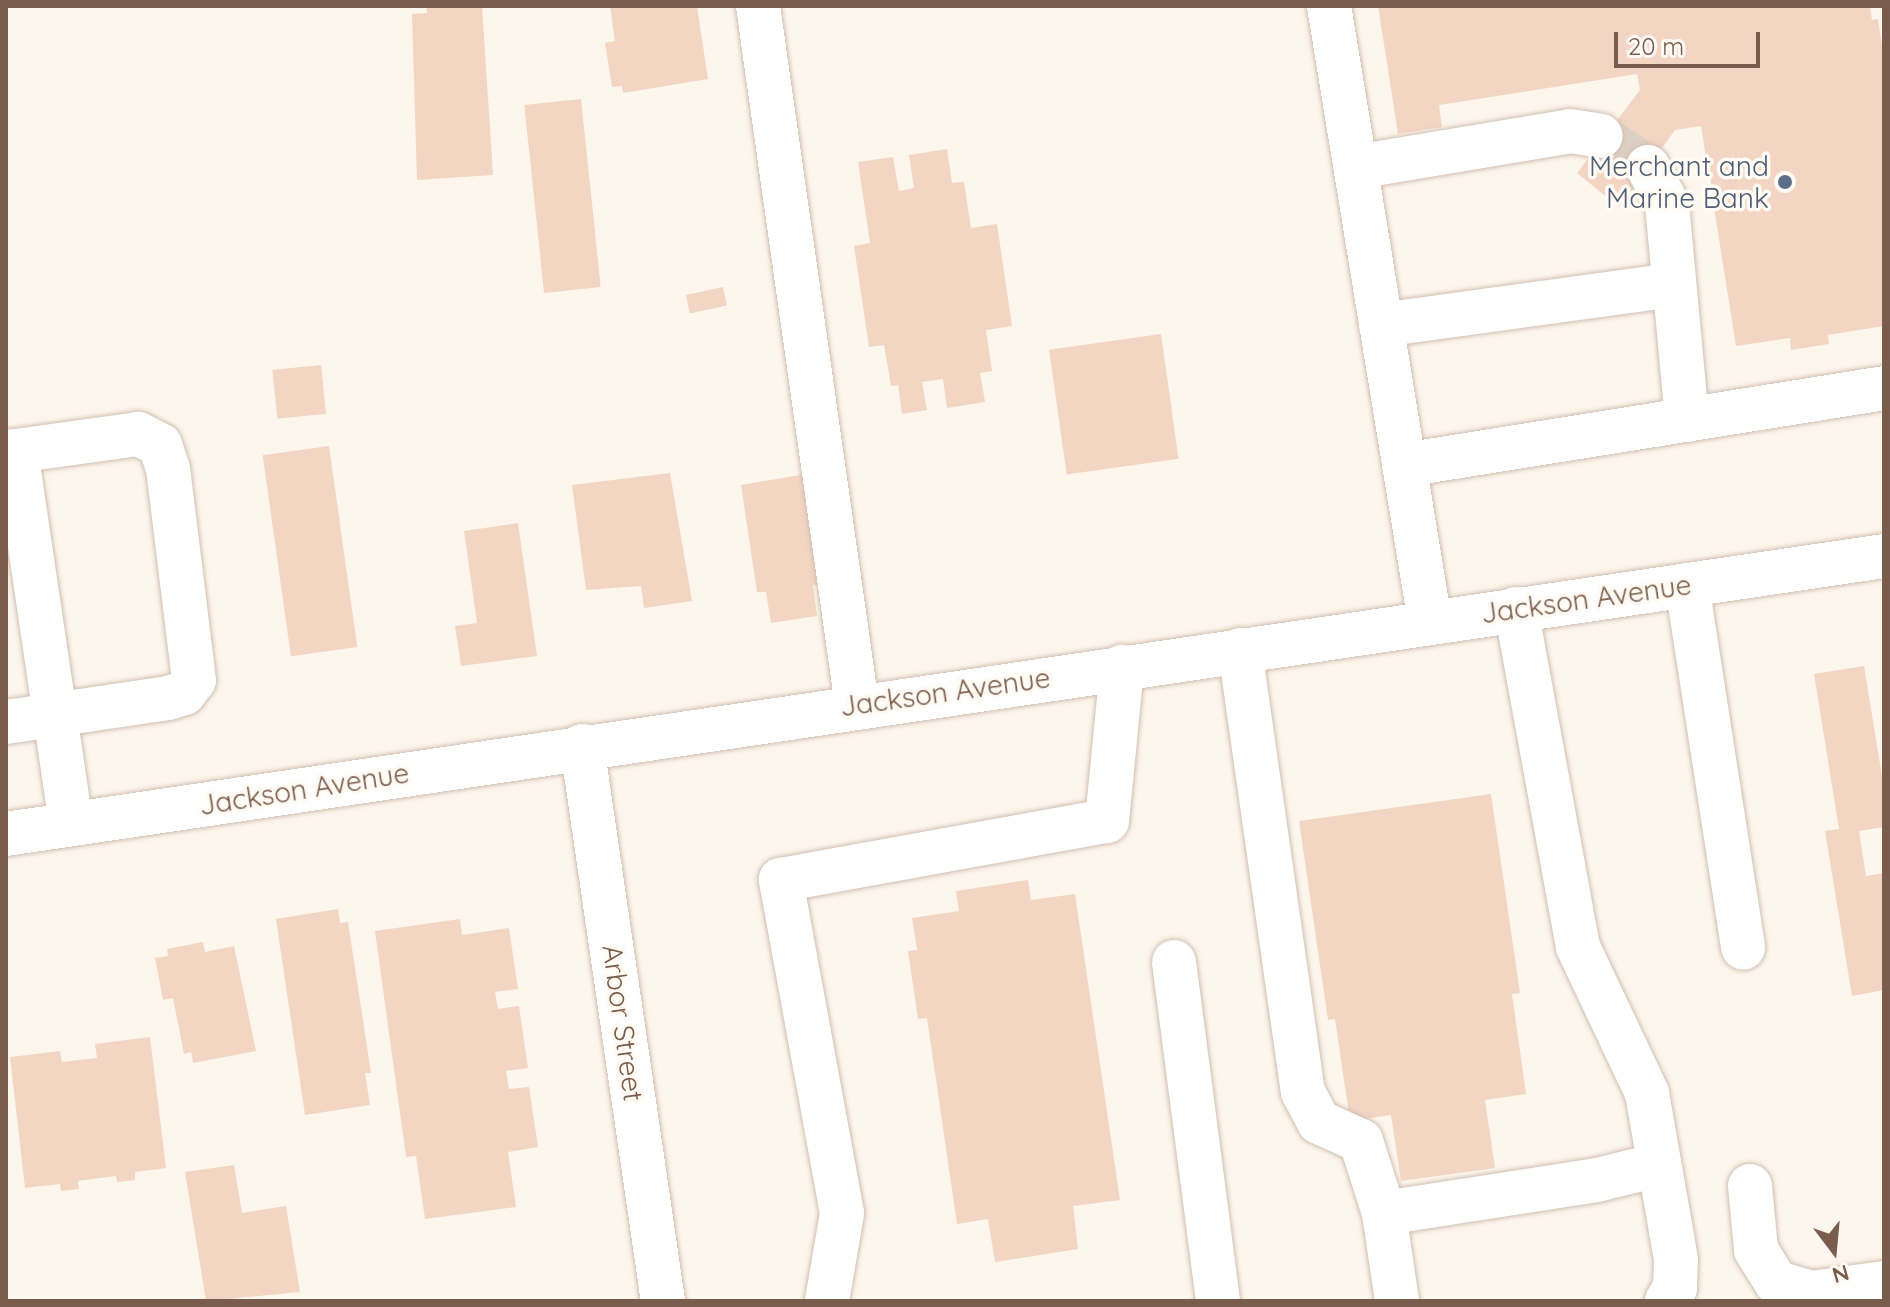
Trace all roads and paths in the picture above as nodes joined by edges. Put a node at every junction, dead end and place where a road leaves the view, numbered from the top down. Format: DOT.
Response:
graph roads {
  1 [pos="758,6"];
  2 [pos="1329,6"];
  3 [pos="1601,136"];
  4 [pos="1356,167"];
  5 [pos="1648,167"];
  6 [pos="1672,285"];
  7 [pos="1381,325"];
  8 [pos="1884,388"];
  9 [pos="1687,420"];
  10 [pos="11,452"];
  11 [pos="1404,465"];
  12 [pos="1884,559"];
  13 [pos="1687,585"];
  14 [pos="1516,609"];
  15 [pos="1430,622"];
  16 [pos="1240,650"];
  17 [pos="1122,667"];
  18 [pos="857,705"];
  19 [pos="57,715"];
  20 [pos="6,722"];
  21 [pos="582,746"];
  22 [pos="71,824"];
  23 [pos="6,834"];
  24 [pos="1743,948"];
  25 [pos="1174,962"];
  26 [pos="1658,1165"];
  27 [pos="1750,1186"];
  28 [pos="1384,1213"];
  29 [pos="1884,1283"];
  30 [pos="663,1301"];
  31 [pos="827,1301"];
  32 [pos="1218,1301"];
  33 [pos="1397,1301"];
  34 [pos="1667,1301"];
  1 -- 18 [label="street"];
  2 -- 4 [label="street"];
  3 -- 4 [label="street"];
  4 -- 7 [label="street"];
  5 -- 6 [label="street"];
  6 -- 7 [label="street"];
  6 -- 9 [label="street"];
  7 -- 11 [label="street"];
  8 -- 9 [label="street"];
  9 -- 11 [label="street"];
  10 -- 19 [label="street"];
  10 -- 19 [label="street"];
  11 -- 15 [label="street"];
  12 -- 13 [label="street, Jackson Avenue"];
  13 -- 14 [label="street, Jackson Avenue"];
  13 -- 24 [label="street"];
  14 -- 15 [label="street, Jackson Avenue"];
  14 -- 26 [label="street"];
  15 -- 16 [label="street, Jackson Avenue"];
  16 -- 17 [label="street, Jackson Avenue"];
  16 -- 28 [label="street"];
  17 -- 18 [label="street, Jackson Avenue"];
  17 -- 31 [label="street"];
  18 -- 21 [label="street, Jackson Avenue"];
  19 -- 20 [label="street"];
  19 -- 22 [label="street"];
  21 -- 22 [label="street, Jackson Avenue"];
  21 -- 30 [label="street, Arbor Street"];
  22 -- 23 [label="street, Jackson Avenue"];
  25 -- 32 [label="street"];
  26 -- 28 [label="street"];
  26 -- 34 [label="street"];
  27 -- 29 [label="street"];
  28 -- 33 [label="street"];
}
